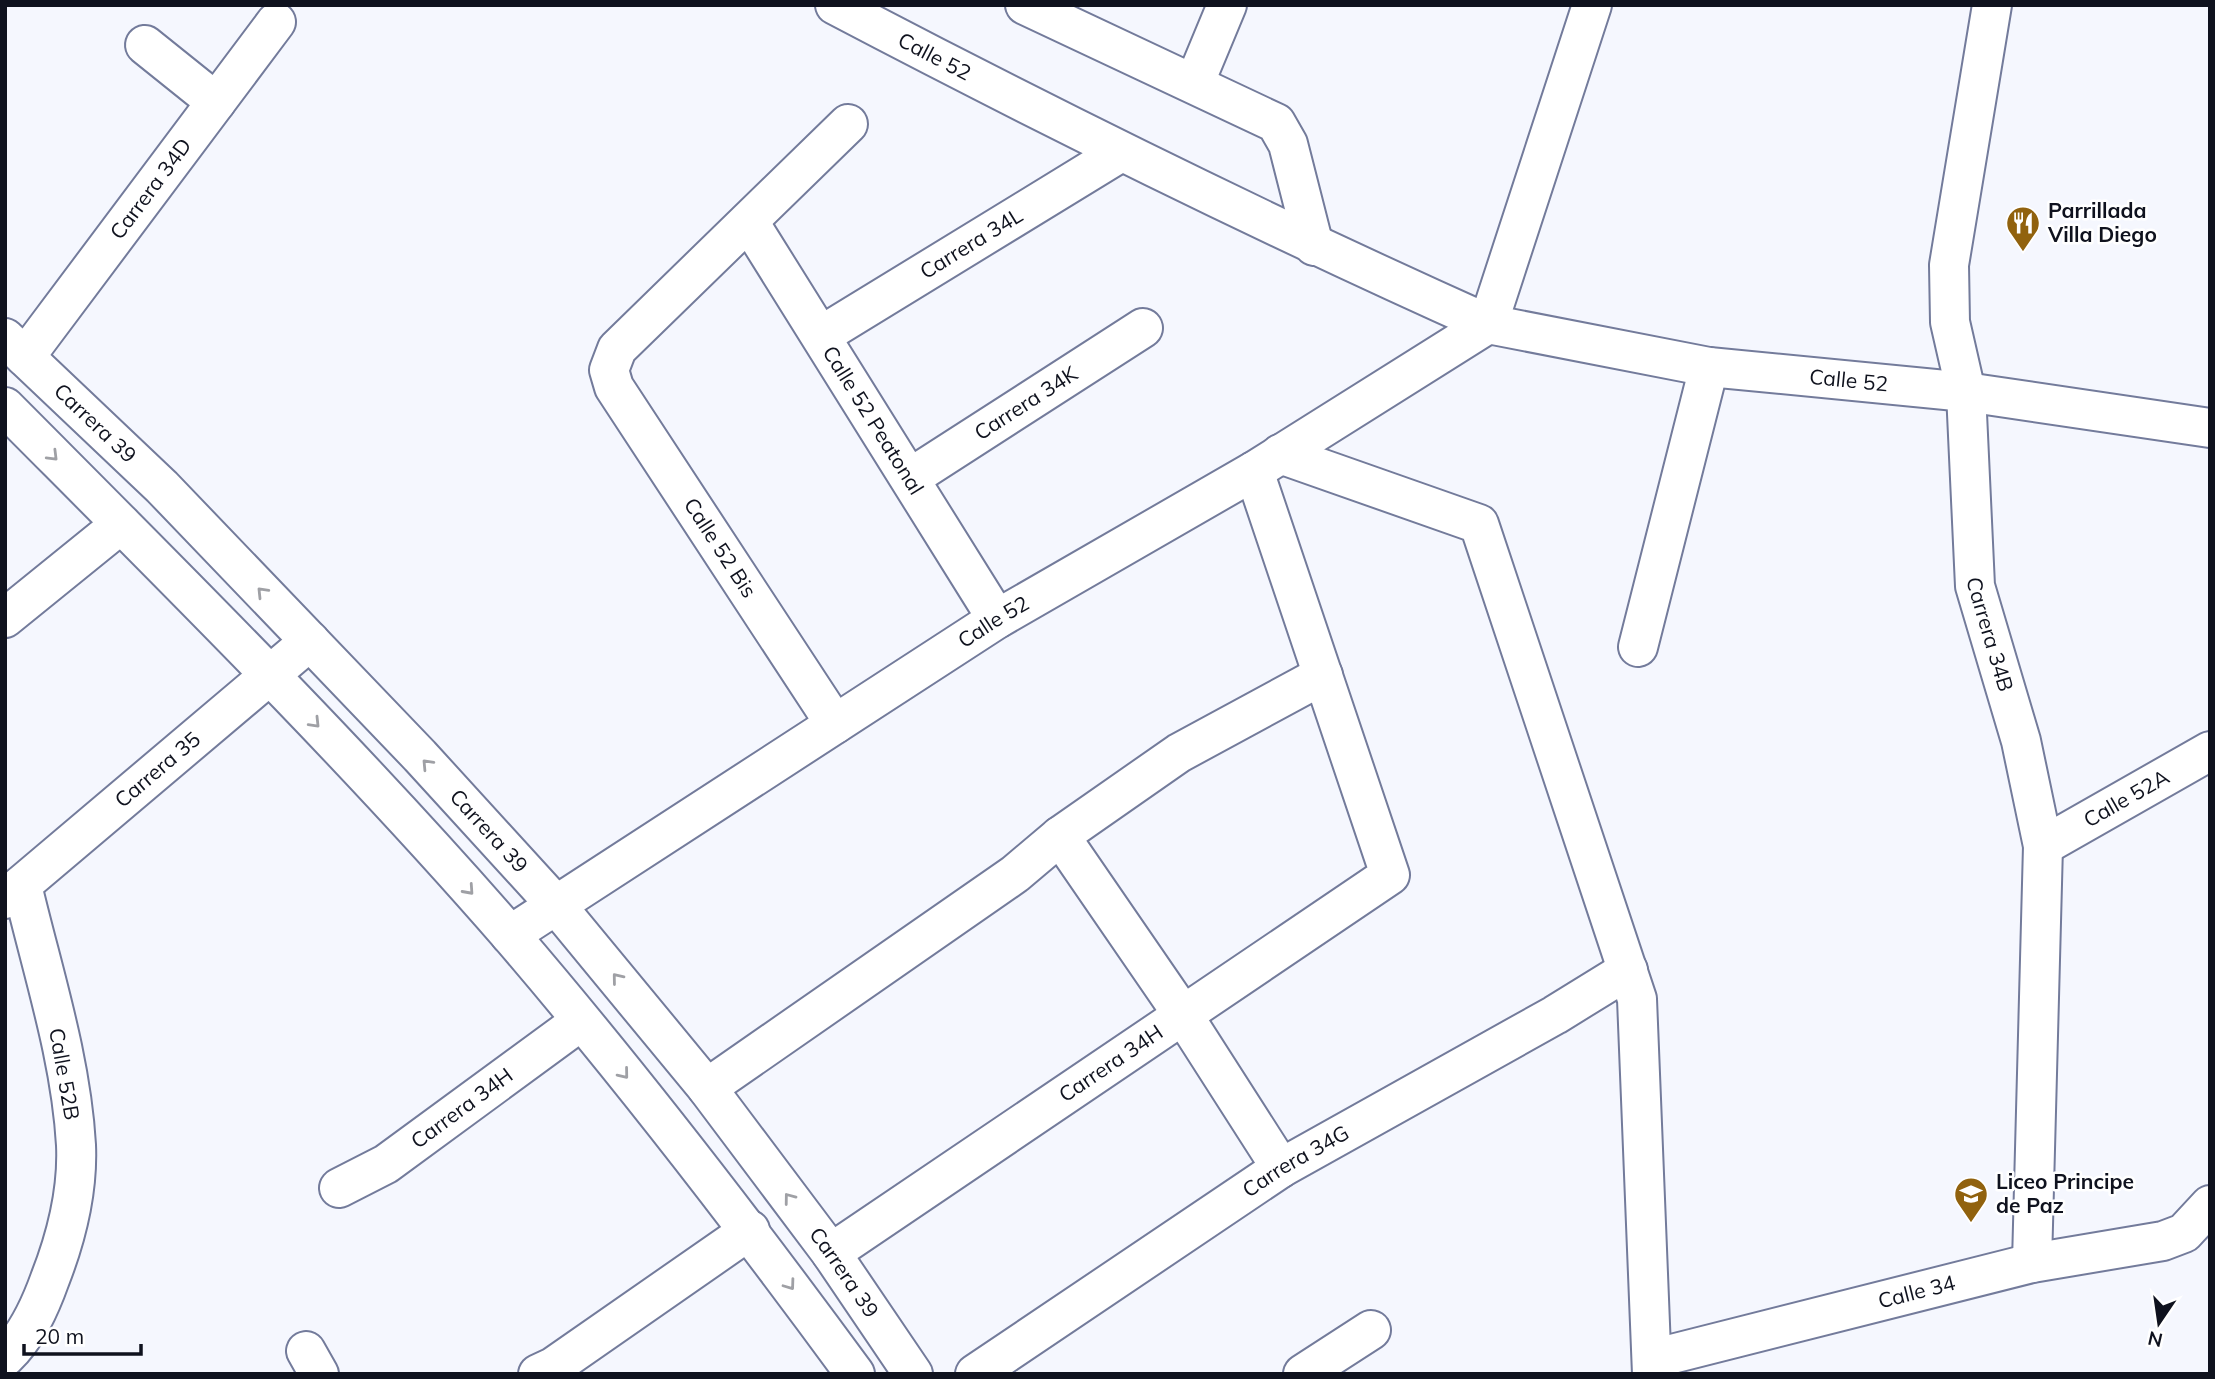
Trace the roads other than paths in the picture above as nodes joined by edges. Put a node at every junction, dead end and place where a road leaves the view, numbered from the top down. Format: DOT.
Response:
graph roads {
  1 [pos="835,5"];
  2 [pos="1025,5"];
  3 [pos="1227,5"];
  4 [pos="1592,5"];
  5 [pos="1992,5"];
  6 [pos="276,22"];
  7 [pos="145,45"];
  8 [pos="1195,82"];
  9 [pos="216,102"];
  10 [pos="848,124"];
  11 [pos="1121,152"];
  12 [pos="749,222"];
  13 [pos="1314,246"];
  14 [pos="1488,324"];
  15 [pos="1143,328"];
  16 [pos="822,335"];
  17 [pos="15,347"];
  18 [pos="1709,367"];
  19 [pos="1966,393"];
  20 [pos="5,407"];
  21 [pos="2210,428"];
  22 [pos="1267,463"];
  23 [pos="910,478"];
  24 [pos="121,524"];
  25 [pos="5,618"];
  26 [pos="997,619"];
  27 [pos="310,641"];
  28 [pos="1638,647"];
  29 [pos="267,674"];
  30 [pos="1323,675"];
  31 [pos="835,724"];
  32 [pos="2210,751"];
  33 [pos="1060,836"];
  34 [pos="2043,845"];
  35 [pos="14,892"];
  36 [pos="556,905"];
  37 [pos="510,935"];
  38 [pos="1628,970"];
  39 [pos="1183,1015"];
  40 [pos="582,1021"];
  41 [pos="706,1088"];
  42 [pos="1281,1168"];
  43 [pos="339,1188"];
  44 [pos="2210,1205"];
  45 [pos="750,1230"];
  46 [pos="831,1253"];
  47 [pos="2032,1263"];
  48 [pos="1371,1330"];
  49 [pos="5,1357"];
  50 [pos="1652,1366"];
  51 [pos="549,1372"];
  52 [pos="855,1374"];
  53 [pos="914,1374"];
  54 [pos="975,1374"];
  55 [pos="1303,1374"];
  1 -- 11 [label="street, Calle 52"];
  2 -- 8 [label="street"];
  3 -- 8 [label="street"];
  4 -- 14 [label="street"];
  5 -- 19 [label="street, Carrera 34B"];
  6 -- 9 [label="street, Carrera 34D"];
  7 -- 9 [label="street"];
  8 -- 13 [label="street"];
  9 -- 17 [label="street, Carrera 34D"];
  10 -- 12 [label="street"];
  11 -- 13 [label="street, Calle 52"];
  11 -- 16 [label="street, Carrera 34L"];
  12 -- 16 [label="street, Calle 52 Peatonal"];
  12 -- 31 [label="street, Calle 52 Bis"];
  13 -- 14 [label="street, Calle 52"];
  14 -- 18 [label="street, Calle 52"];
  14 -- 22 [label="street, Calle 52"];
  15 -- 23 [label="street, Carrera 34K"];
  16 -- 23 [label="street, Calle 52 Peatonal"];
  27 -- 17 [label="street, Carrera 39, one-way"];
  18 -- 19 [label="street, Calle 52"];
  18 -- 28 [label="street"];
  19 -- 21 [label="street, Calle 52"];
  19 -- 34 [label="street, Carrera 34B"];
  20 -- 24 [label="street, one-way"];
  22 -- 26 [label="street, Calle 52"];
  22 -- 30 [label="street"];
  22 -- 38 [label="street"];
  23 -- 26 [label="street, Calle 52 Peatonal"];
  24 -- 25 [label="street"];
  24 -- 29 [label="street"];
  26 -- 31 [label="street, Calle 52"];
  27 -- 29 [label="street, Carrera 35"];
  36 -- 27 [label="street, Carrera 39, one-way"];
  29 -- 35 [label="street, Carrera 35"];
  29 -- 37 [label="street, one-way"];
  30 -- 33 [label="street"];
  30 -- 39 [label="street, Carrera 34H"];
  31 -- 36 [label="street, Calle 52"];
  32 -- 34 [label="street, Calle 52A"];
  33 -- 39 [label="street"];
  33 -- 41 [label="street"];
  34 -- 47 [label="street, Carrera 34B"];
  35 -- 49 [label="street, Calle 52B"];
  36 -- 37 [label="street, Calle 52"];
  41 -- 36 [label="street, Carrera 39, one-way"];
  37 -- 40 [label="street"];
  38 -- 42 [label="street, Carrera 34G"];
  38 -- 50 [label="street"];
  39 -- 42 [label="street"];
  39 -- 46 [label="street, Carrera 34H"];
  40 -- 43 [label="street, Carrera 34H"];
  40 -- 45 [label="street, one-way"];
  46 -- 41 [label="street, Carrera 39, one-way"];
  42 -- 54 [label="street, Carrera 34G"];
  44 -- 47 [label="street, Calle 34"];
  45 -- 51 [label="street"];
  45 -- 52 [label="street, one-way"];
  46 -- 53 [label="street, Carrera 39"];
  47 -- 50 [label="street, Calle 34"];
  48 -- 55 [label="street"];
}
